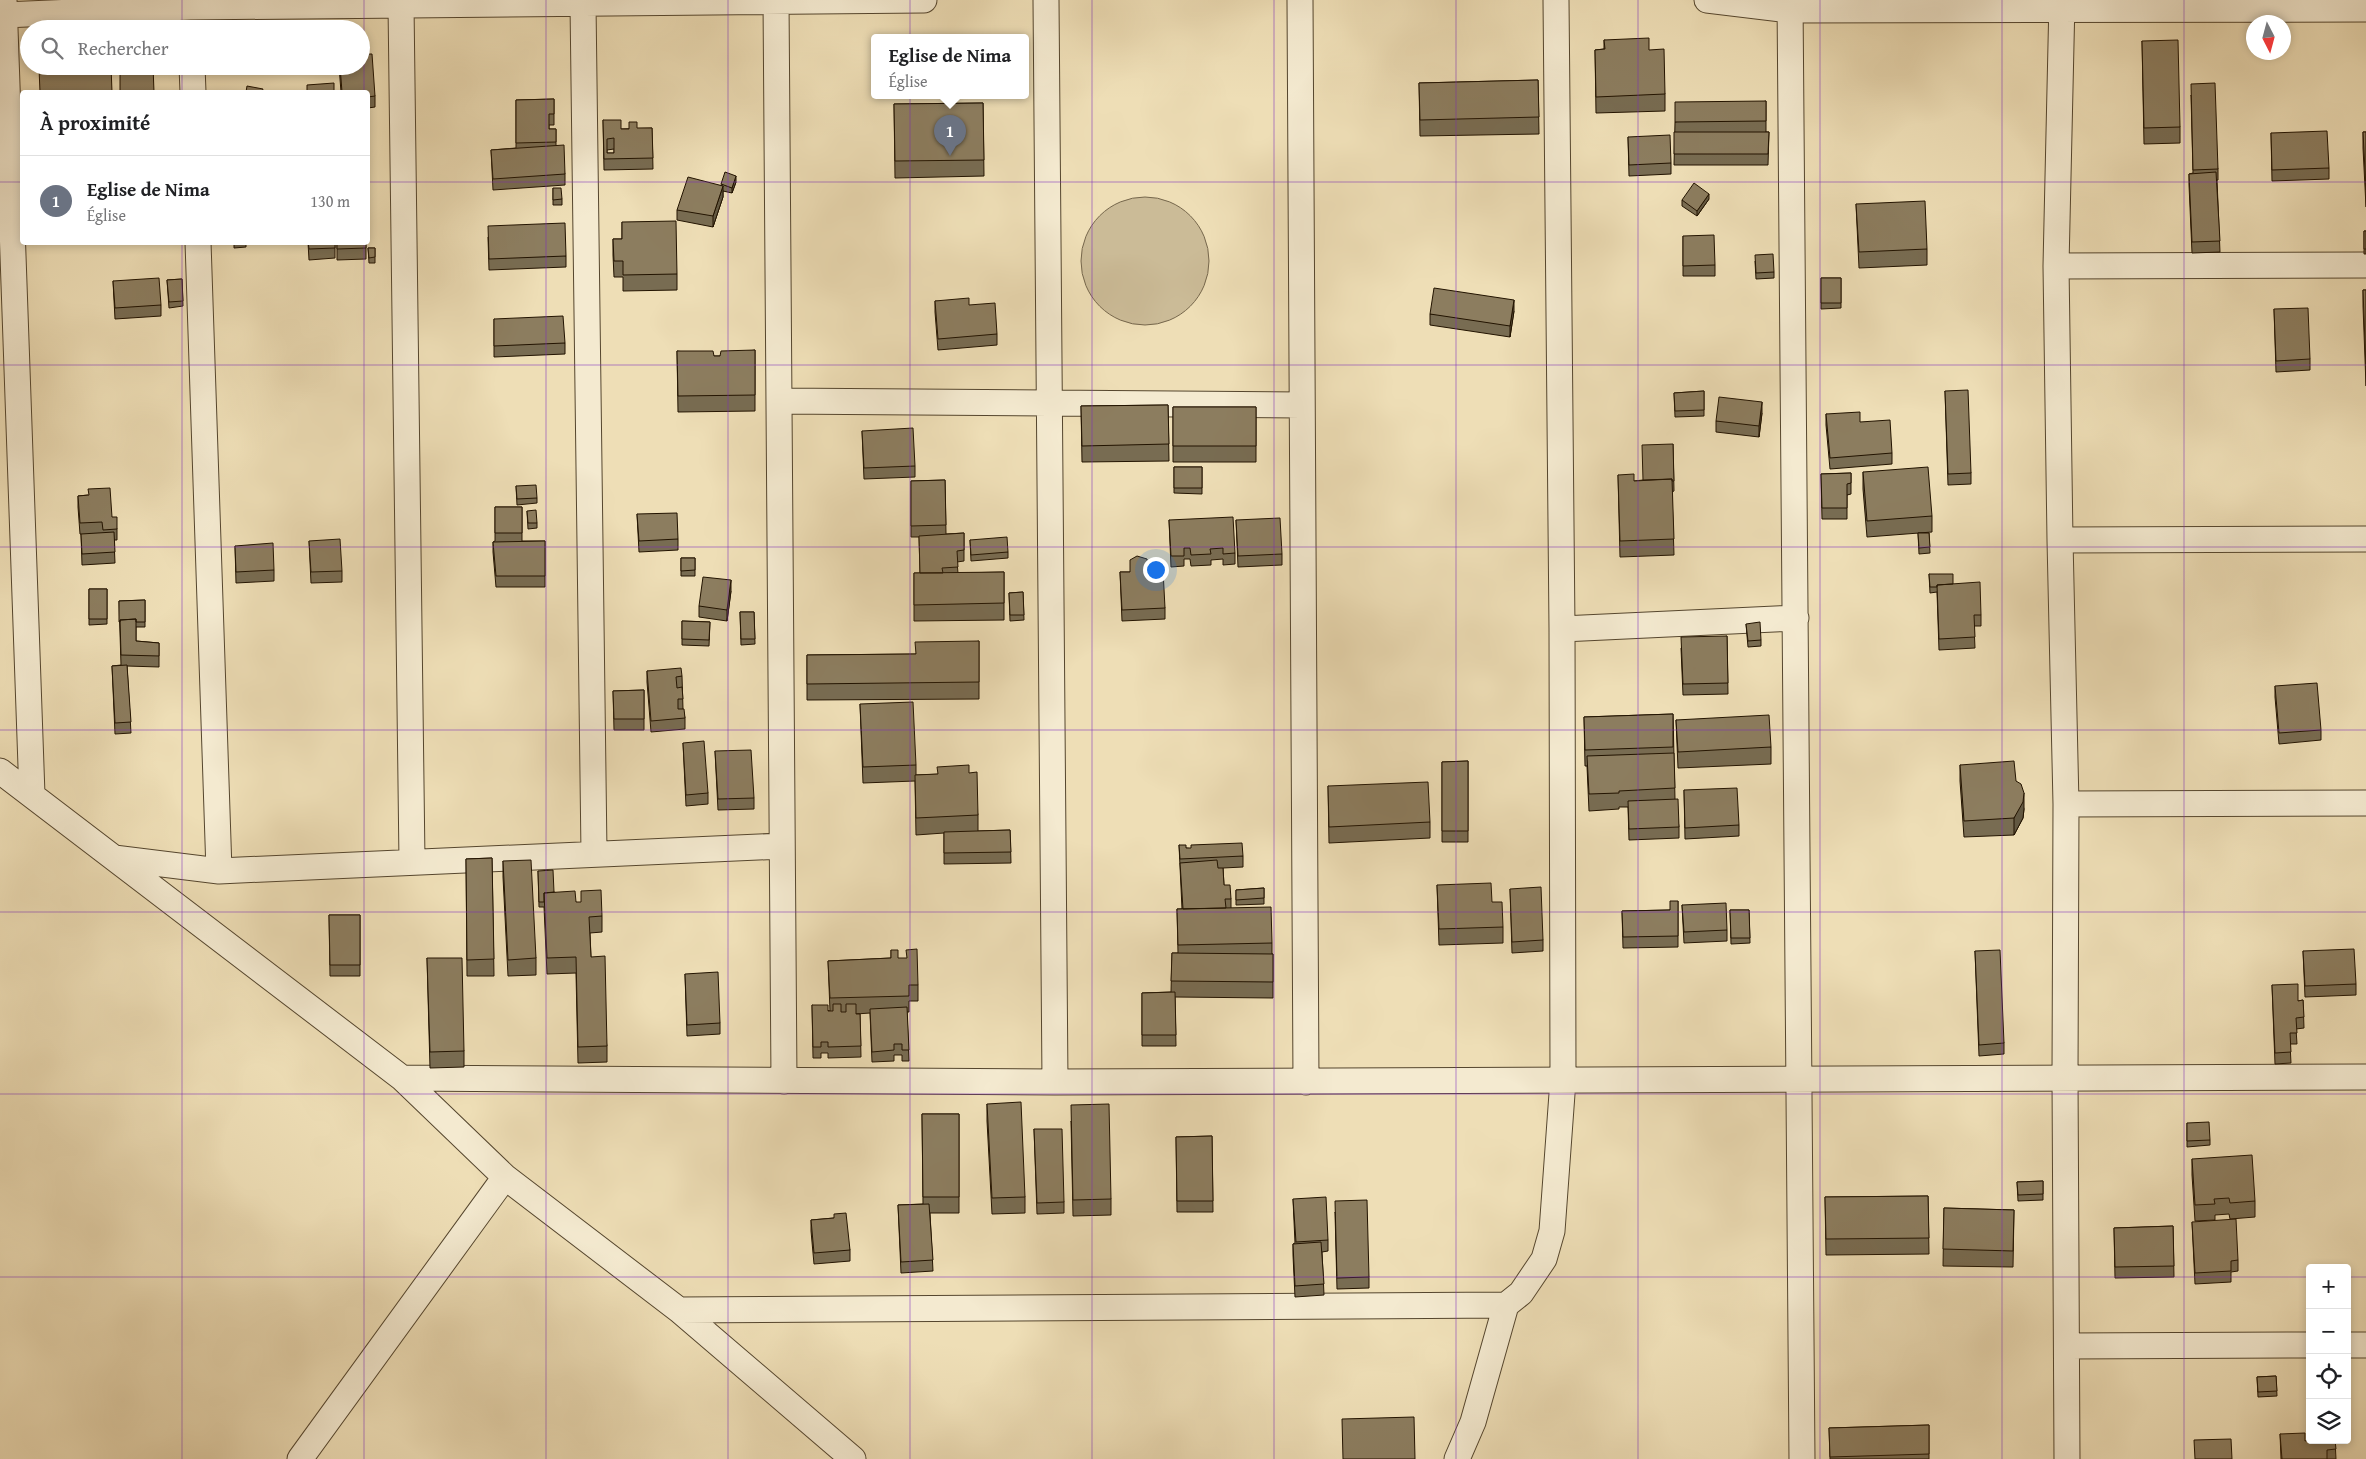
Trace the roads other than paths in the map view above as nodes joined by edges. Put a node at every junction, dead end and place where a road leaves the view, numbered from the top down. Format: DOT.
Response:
graph roads {
  1 [pos="924,0"];
  2 [pos="1046,0"];
  3 [pos="1300,0"];
  4 [pos="1556,0"];
  5 [pos="1707,0"];
  6 [pos="776,1"];
  7 [pos="583,4"];
  8 [pos="2062,4"];
  9 [pos="401,5"];
  10 [pos="1790,5"];
  11 [pos="3,9"];
  12 [pos="2366,9"];
  13 [pos="191,18"];
  14 [pos="192,75"];
  15 [pos="193,90"];
  16 [pos="198,245"];
  17 [pos="2366,265"];
  18 [pos="2056,266"];
  19 [pos="779,402"];
  20 [pos="1049,404"];
  21 [pos="1302,405"];
  22 [pos="2366,539"];
  23 [pos="2060,540"];
  24 [pos="1796,618"];
  25 [pos="1562,629"];
  26 [pos="0,770"];
  27 [pos="32,795"];
  28 [pos="2366,802"];
  29 [pos="2066,804"];
  30 [pos="782,846"];
  31 [pos="594,852"];
  32 [pos="114,858"];
  33 [pos="412,861"];
  34 [pos="219,871"];
  35 [pos="2366,1077"];
  36 [pos="402,1078"];
  37 [pos="2065,1078"];
  38 [pos="784,1080"];
  39 [pos="1562,1080"];
  40 [pos="1799,1080"];
  41 [pos="1055,1082"];
  42 [pos="1306,1082"];
  43 [pos="505,1177"];
  44 [pos="1506,1305"];
  45 [pos="679,1310"];
  46 [pos="2306,1345"];
  47 [pos="2351,1345"];
  48 [pos="2366,1345"];
  49 [pos="2067,1346"];
  50 [pos="300,1459"];
  51 [pos="853,1459"];
  52 [pos="1457,1459"];
  53 [pos="1802,1459"];
  54 [pos="2067,1459"];
  1 -- 6 [label="street"];
  2 -- 20 [label="street"];
  3 -- 21 [label="street"];
  4 -- 25 [label="street"];
  5 -- 10 [label="street"];
  6 -- 7 [label="street"];
  6 -- 19 [label="street"];
  7 -- 9 [label="street"];
  7 -- 31 [label="street"];
  8 -- 10 [label="street"];
  8 -- 12 [label="street"];
  8 -- 18 [label="street"];
  9 -- 13 [label="street"];
  9 -- 33 [label="street"];
  10 -- 24 [label="street"];
  11 -- 13 [label="street"];
  11 -- 27 [label="street"];
  14 -- 15 [label="street"];
  16 -- 34 [label="street"];
  17 -- 18 [label="street"];
  18 -- 23 [label="street"];
  19 -- 20 [label="street"];
  19 -- 30 [label="street"];
  20 -- 21 [label="street"];
  20 -- 41 [label="street"];
  21 -- 42 [label="street"];
  22 -- 23 [label="street"];
  23 -- 29 [label="street"];
  24 -- 25 [label="street"];
  24 -- 40 [label="street"];
  25 -- 39 [label="street"];
  26 -- 27 [label="street"];
  27 -- 32 [label="street"];
  28 -- 29 [label="street"];
  29 -- 37 [label="street"];
  30 -- 31 [label="street"];
  30 -- 38 [label="street"];
  31 -- 33 [label="street"];
  32 -- 34 [label="street"];
  32 -- 36 [label="street"];
  33 -- 34 [label="street"];
  35 -- 37 [label="street"];
  36 -- 38 [label="street"];
  36 -- 43 [label="street"];
  37 -- 40 [label="street"];
  37 -- 49 [label="street"];
  38 -- 41 [label="street"];
  39 -- 40 [label="street"];
  39 -- 42 [label="street"];
  39 -- 44 [label="street"];
  40 -- 53 [label="street"];
  41 -- 42 [label="street"];
  43 -- 45 [label="street"];
  43 -- 50 [label="street"];
  44 -- 45 [label="street"];
  44 -- 52 [label="street"];
  45 -- 51 [label="street"];
  46 -- 49 [label="street"];
  47 -- 48 [label="street"];
  49 -- 54 [label="street"];
}
